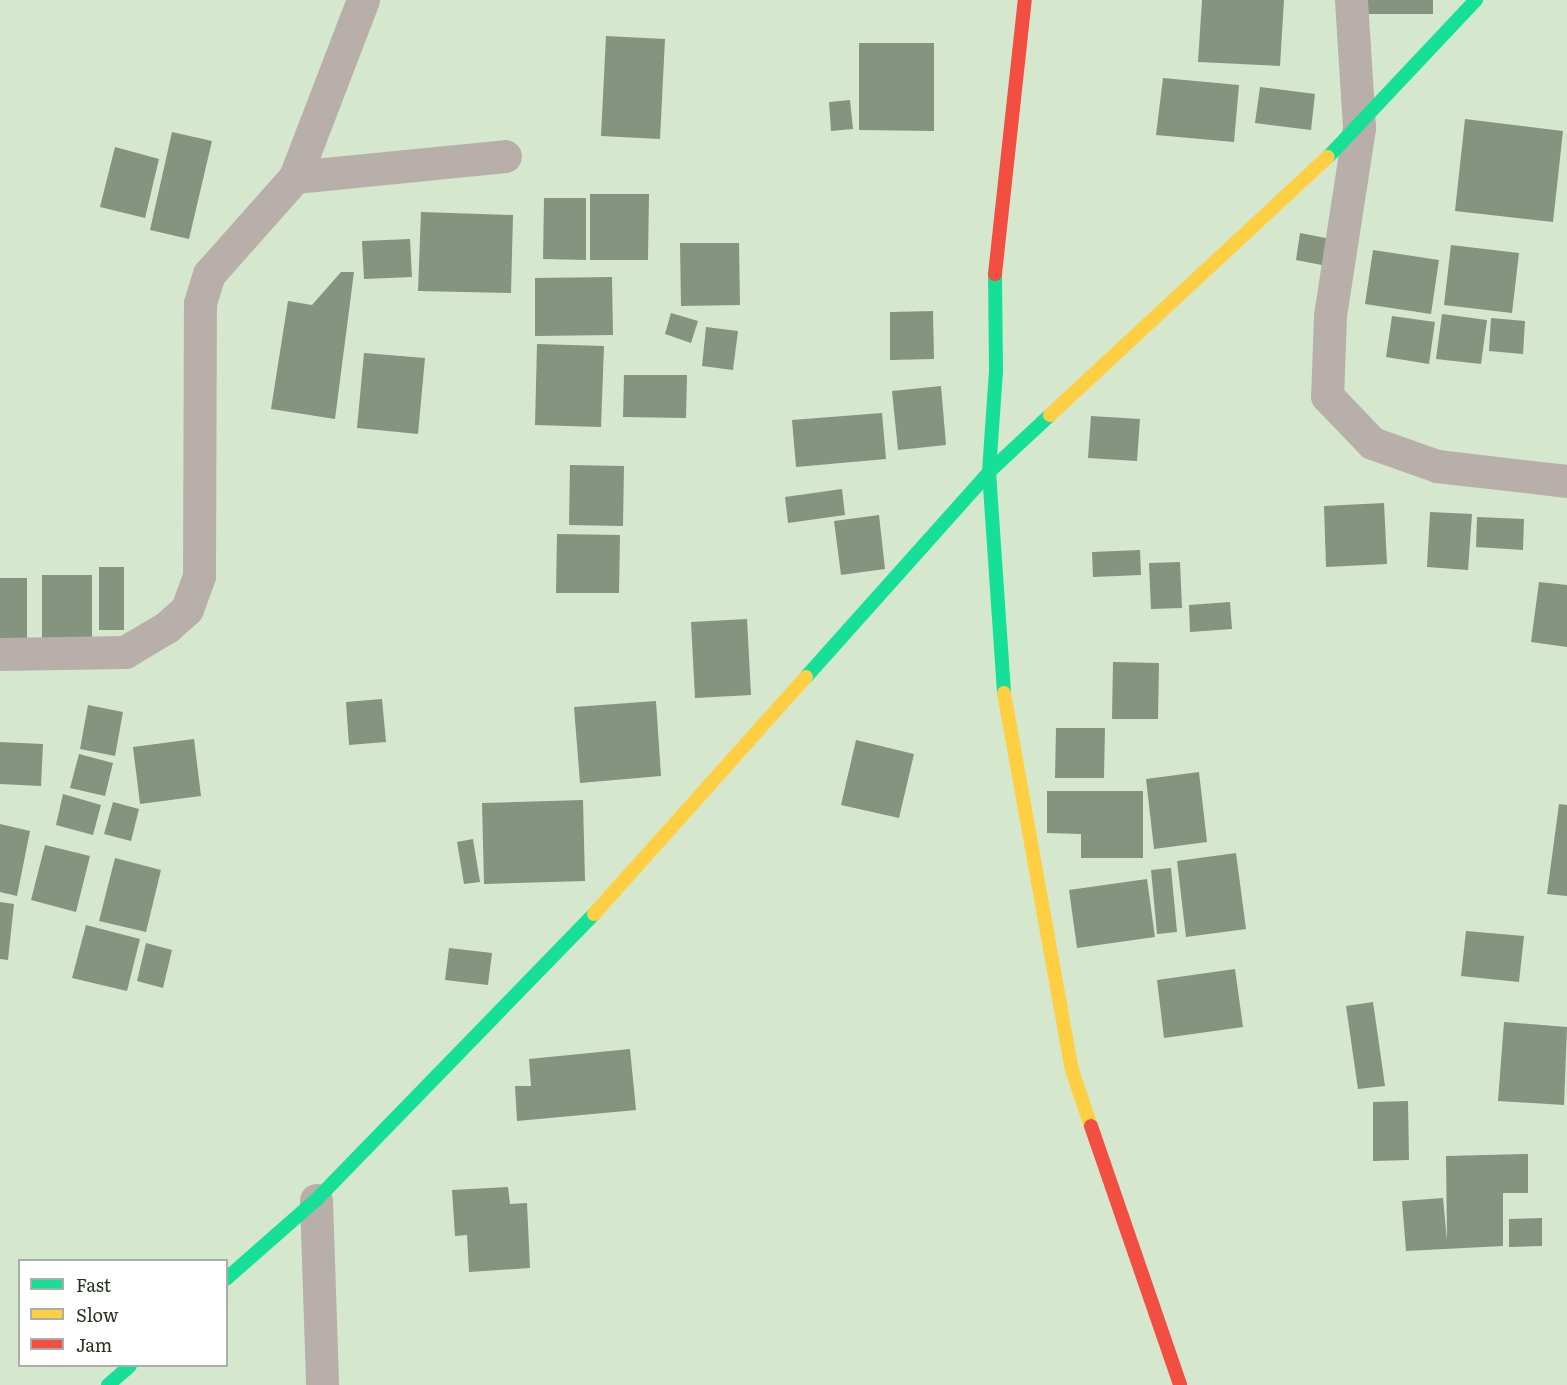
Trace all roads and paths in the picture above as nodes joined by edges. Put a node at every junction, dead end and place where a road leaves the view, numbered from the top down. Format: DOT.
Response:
graph roads {
  1 [pos="363,0"];
  2 [pos="1025,0"];
  3 [pos="1351,0"];
  4 [pos="1476,0"];
  5 [pos="1359,128"];
  6 [pos="505,156"];
  7 [pos="295,177"];
  8 [pos="989,472"];
  9 [pos="1567,481"];
  10 [pos="0,654"];
  11 [pos="316,1200"];
  12 [pos="228,1277"];
  13 [pos="128,1367"];
  14 [pos="108,1385"];
  15 [pos="322,1385"];
  16 [pos="1180,1385"];
  1 -- 7 [label="street"];
  2 -- 8 [label="street"];
  3 -- 5 [label="street"];
  4 -- 5 [label="street"];
  5 -- 8 [label="street"];
  5 -- 9 [label="street"];
  6 -- 7 [label="street"];
  7 -- 10 [label="street"];
  8 -- 11 [label="street"];
  8 -- 16 [label="street"];
  11 -- 12 [label="street"];
  11 -- 15 [label="street"];
  13 -- 14 [label="street"];
}
